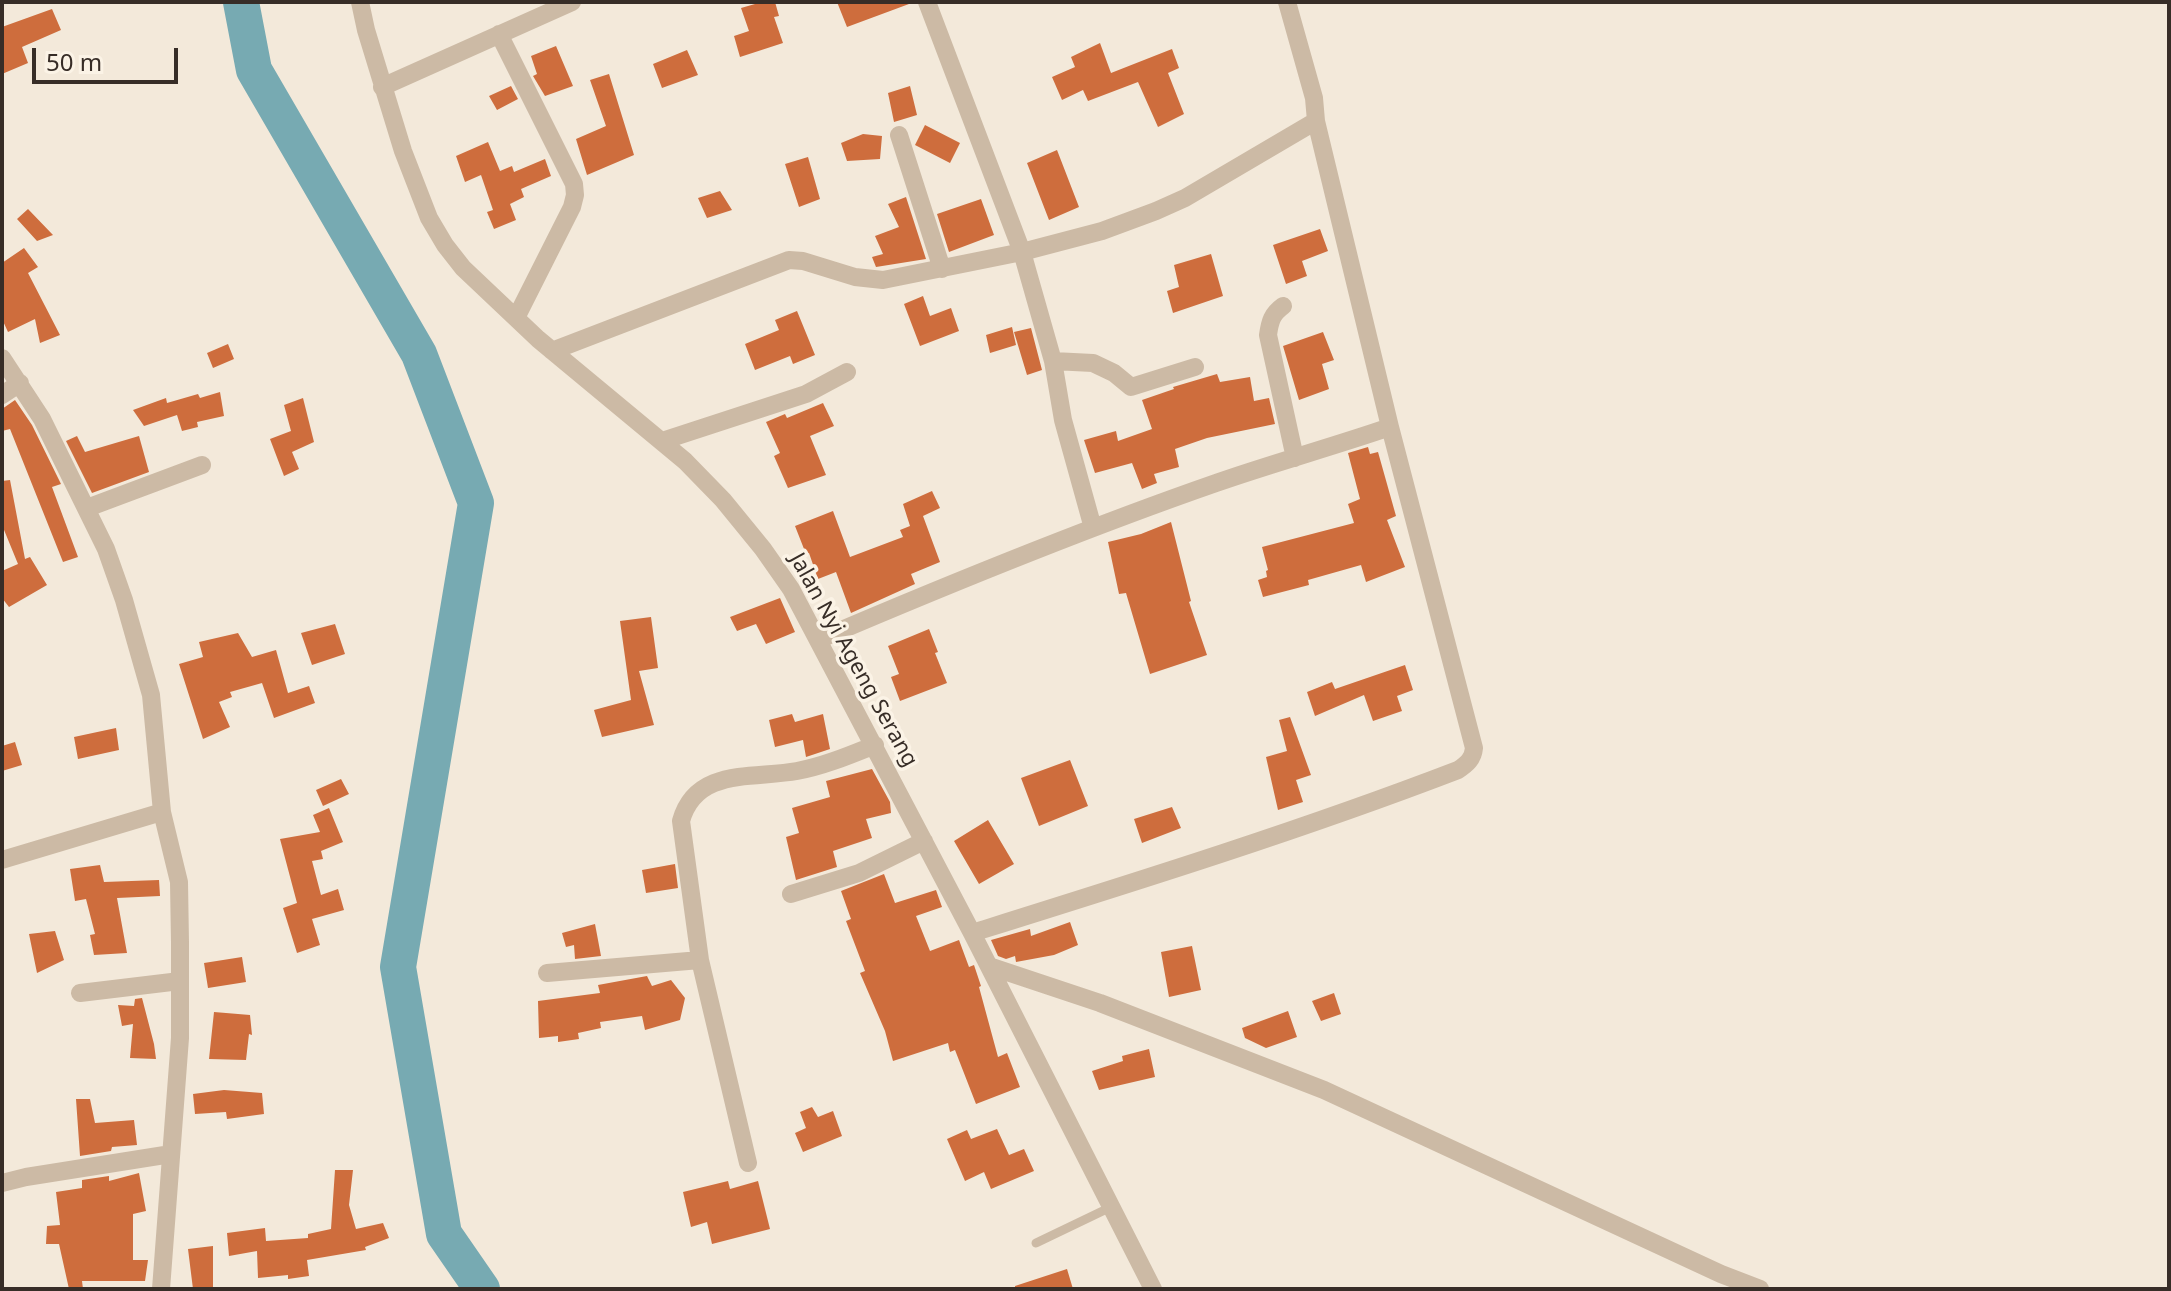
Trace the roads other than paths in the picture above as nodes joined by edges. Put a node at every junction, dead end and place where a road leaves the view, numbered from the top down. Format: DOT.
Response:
graph roads {
  1 [pos="360,2"];
  2 [pos="572,2"];
  3 [pos="927,2"];
  4 [pos="1287,2"];
  5 [pos="499,34"];
  6 [pos="382,87"];
  7 [pos="1316,121"];
  8 [pos="899,135"];
  9 [pos="1022,252"];
  10 [pos="942,269"];
  11 [pos="1283,306"];
  12 [pos="516,318"];
  13 [pos="552,351"];
  14 [pos="2,358"];
  15 [pos="1053,361"];
  16 [pos="1195,367"];
  17 [pos="847,372"];
  18 [pos="20,383"];
  19 [pos="2,395"];
  20 [pos="1390,427"];
  21 [pos="662,441"];
  22 [pos="1295,458"];
  23 [pos="202,465"];
  24 [pos="87,508"];
  25 [pos="1093,528"];
  26 [pos="818,640"];
  27 [pos="875,745"];
  28 [pos="162,812"];
  29 [pos="924,841"];
  30 [pos="2,860"];
  31 [pos="791,894"];
  32 [pos="972,933"];
  33 [pos="700,960"];
  34 [pos="989,966"];
  35 [pos="547,973"];
  36 [pos="180,981"];
  37 [pos="80,993"];
  38 [pos="171,1154"];
  39 [pos="748,1163"];
  40 [pos="2,1183"];
  41 [pos="1111,1207"];
  42 [pos="1036,1243"];
  43 [pos="161,1289"];
  44 [pos="1153,1289"];
  45 [pos="1760,1289"];
  1 -- 6 [label="street, Jalan Nyi Ageng Serang"];
  2 -- 5 [label="street"];
  3 -- 9 [label="street"];
  4 -- 7 [label="street"];
  5 -- 6 [label="street"];
  5 -- 12 [label="street"];
  6 -- 12 [label="street, Jalan Nyi Ageng Serang"];
  7 -- 9 [label="street"];
  7 -- 20 [label="street"];
  8 -- 10 [label="street"];
  9 -- 10 [label="street"];
  9 -- 15 [label="street"];
  10 -- 13 [label="street"];
  11 -- 22 [label="street"];
  12 -- 13 [label="street, Jalan Nyi Ageng Serang"];
  13 -- 21 [label="street, Jalan Nyi Ageng Serang"];
  14 -- 18 [label="street"];
  15 -- 16 [label="street"];
  15 -- 25 [label="street"];
  17 -- 21 [label="street"];
  18 -- 19 [label="street"];
  18 -- 24 [label="street"];
  20 -- 22 [label="street"];
  20 -- 32 [label="street"];
  21 -- 26 [label="street, Jalan Nyi Ageng Serang"];
  22 -- 25 [label="street"];
  23 -- 24 [label="street"];
  24 -- 28 [label="street"];
  25 -- 26 [label="street"];
  26 -- 27 [label="street, Jalan Nyi Ageng Serang"];
  27 -- 29 [label="street, Jalan Nyi Ageng Serang"];
  27 -- 33 [label="street"];
  28 -- 30 [label="street"];
  28 -- 36 [label="street"];
  29 -- 31 [label="street"];
  29 -- 32 [label="street, Jalan Nyi Ageng Serang"];
  32 -- 34 [label="street, Jalan Nyi Ageng Serang"];
  33 -- 35 [label="street"];
  33 -- 39 [label="street"];
  34 -- 41 [label="street, Jalan Nyi Ageng Serang"];
  34 -- 45 [label="street"];
  36 -- 37 [label="street"];
  36 -- 38 [label="street"];
  38 -- 40 [label="street"];
  38 -- 43 [label="street"];
  41 -- 42 [label="lane"];
  41 -- 44 [label="street, Jalan Nyi Ageng Serang"];
}
